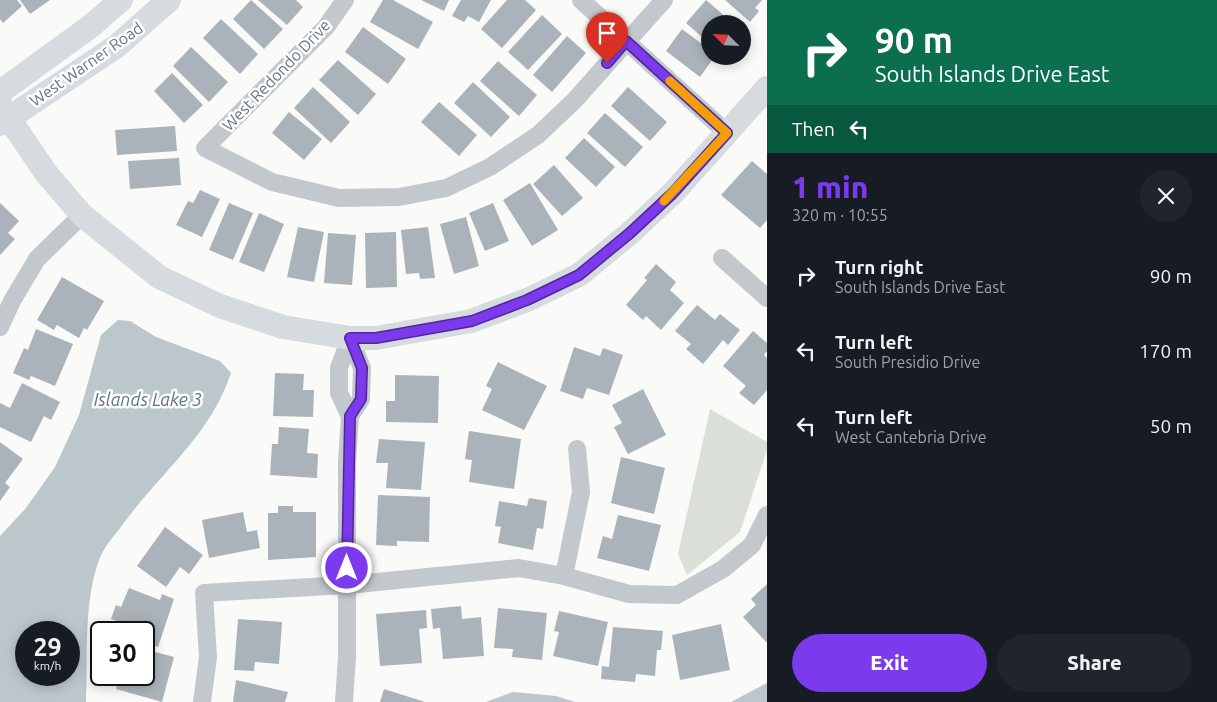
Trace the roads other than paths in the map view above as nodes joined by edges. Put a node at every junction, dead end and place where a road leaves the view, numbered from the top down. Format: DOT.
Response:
graph roads {
  1 [pos="121,0"];
  2 [pos="169,0"];
  3 [pos="345,0"];
  4 [pos="581,0"];
  5 [pos="664,0"];
  6 [pos="626,41"];
  7 [pos="767,88"];
  8 [pos="0,92"];
  9 [pos="3,116"];
  10 [pos="727,133"];
  11 [pos="82,215"];
  12 [pos="722,258"];
  13 [pos="767,298"];
  14 [pos="0,327"];
  15 [pos="350,338"];
  16 [pos="577,449"];
  17 [pos="767,515"];
  18 [pos="564,576"];
  19 [pos="347,585"];
  20 [pos="202,702"];
  21 [pos="344,702"];
  1 -- 8 [label="street, West Warner Road"];
  2 -- 9 [label="street, West Warner Road"];
  3 -- 6 [label="street, West Redondo Drive"];
  4 -- 6 [label="street"];
  5 -- 6 [label="street"];
  6 -- 10 [label="street"];
  7 -- 10 [label="street"];
  9 -- 11 [label="street"];
  10 -- 15 [label="street"];
  11 -- 14 [label="street"];
  11 -- 15 [label="street"];
  12 -- 13 [label="street"];
  15 -- 19 [label="street"];
  16 -- 18 [label="street"];
  17 -- 18 [label="street"];
  18 -- 19 [label="street"];
  19 -- 20 [label="street"];
  19 -- 21 [label="street"];
}
